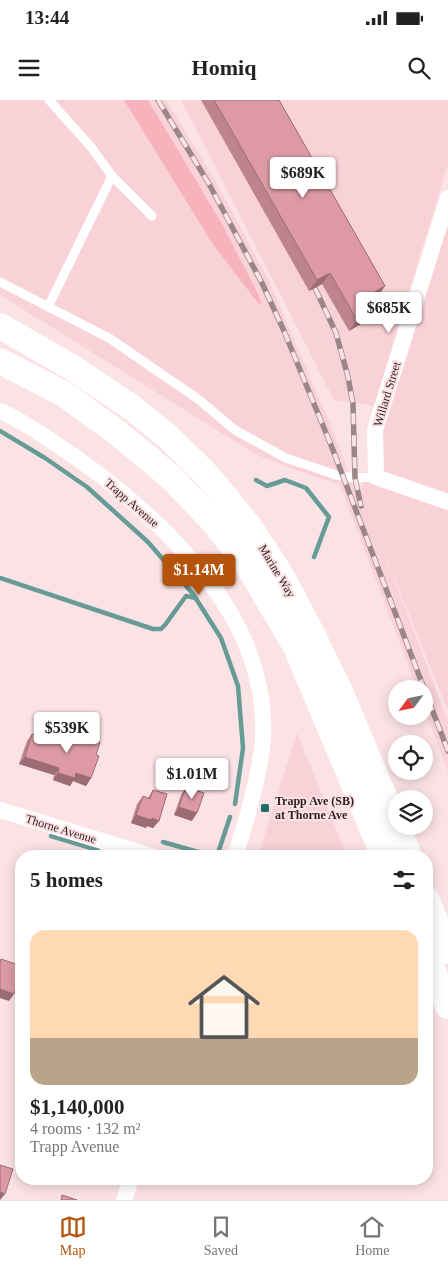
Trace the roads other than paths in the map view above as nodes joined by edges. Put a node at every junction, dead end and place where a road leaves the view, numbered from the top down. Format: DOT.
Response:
graph roads {
  1 [pos="48,100"];
  2 [pos="112,176"];
  3 [pos="448,198"];
  4 [pos="152,216"];
  5 [pos="0,282"];
  6 [pos="48,307"];
  7 [pos="0,326"];
  8 [pos="0,361"];
  9 [pos="0,411"];
  10 [pos="376,478"];
  11 [pos="448,502"];
  12 [pos="0,810"];
  13 [pos="131,850"];
  14 [pos="237,850"];
  15 [pos="381,850"];
  16 [pos="406,850"];
  17 [pos="433,916"];
  18 [pos="448,951"];
  19 [pos="433,971"];
  20 [pos="448,1006"];
  21 [pos="129,1185"];
  22 [pos="124,1200"];
  1 -- 2 [label="lane"];
  2 -- 4 [label="lane"];
  2 -- 6 [label="lane"];
  3 -- 10 [label="street, Willard Street"];
  5 -- 6 [label="lane"];
  6 -- 10 [label="lane"];
  7 -- 16 [label="main road, Marine Way"];
  8 -- 15 [label="main road, Marine Way"];
  9 -- 14 [label="street, Trapp Avenue"];
  10 -- 11 [label="street"];
  12 -- 13 [label="street, Thorne Avenue"];
  17 -- 18 [label="main road"];
  19 -- 20 [label="main road"];
  21 -- 22 [label="street"];
}
